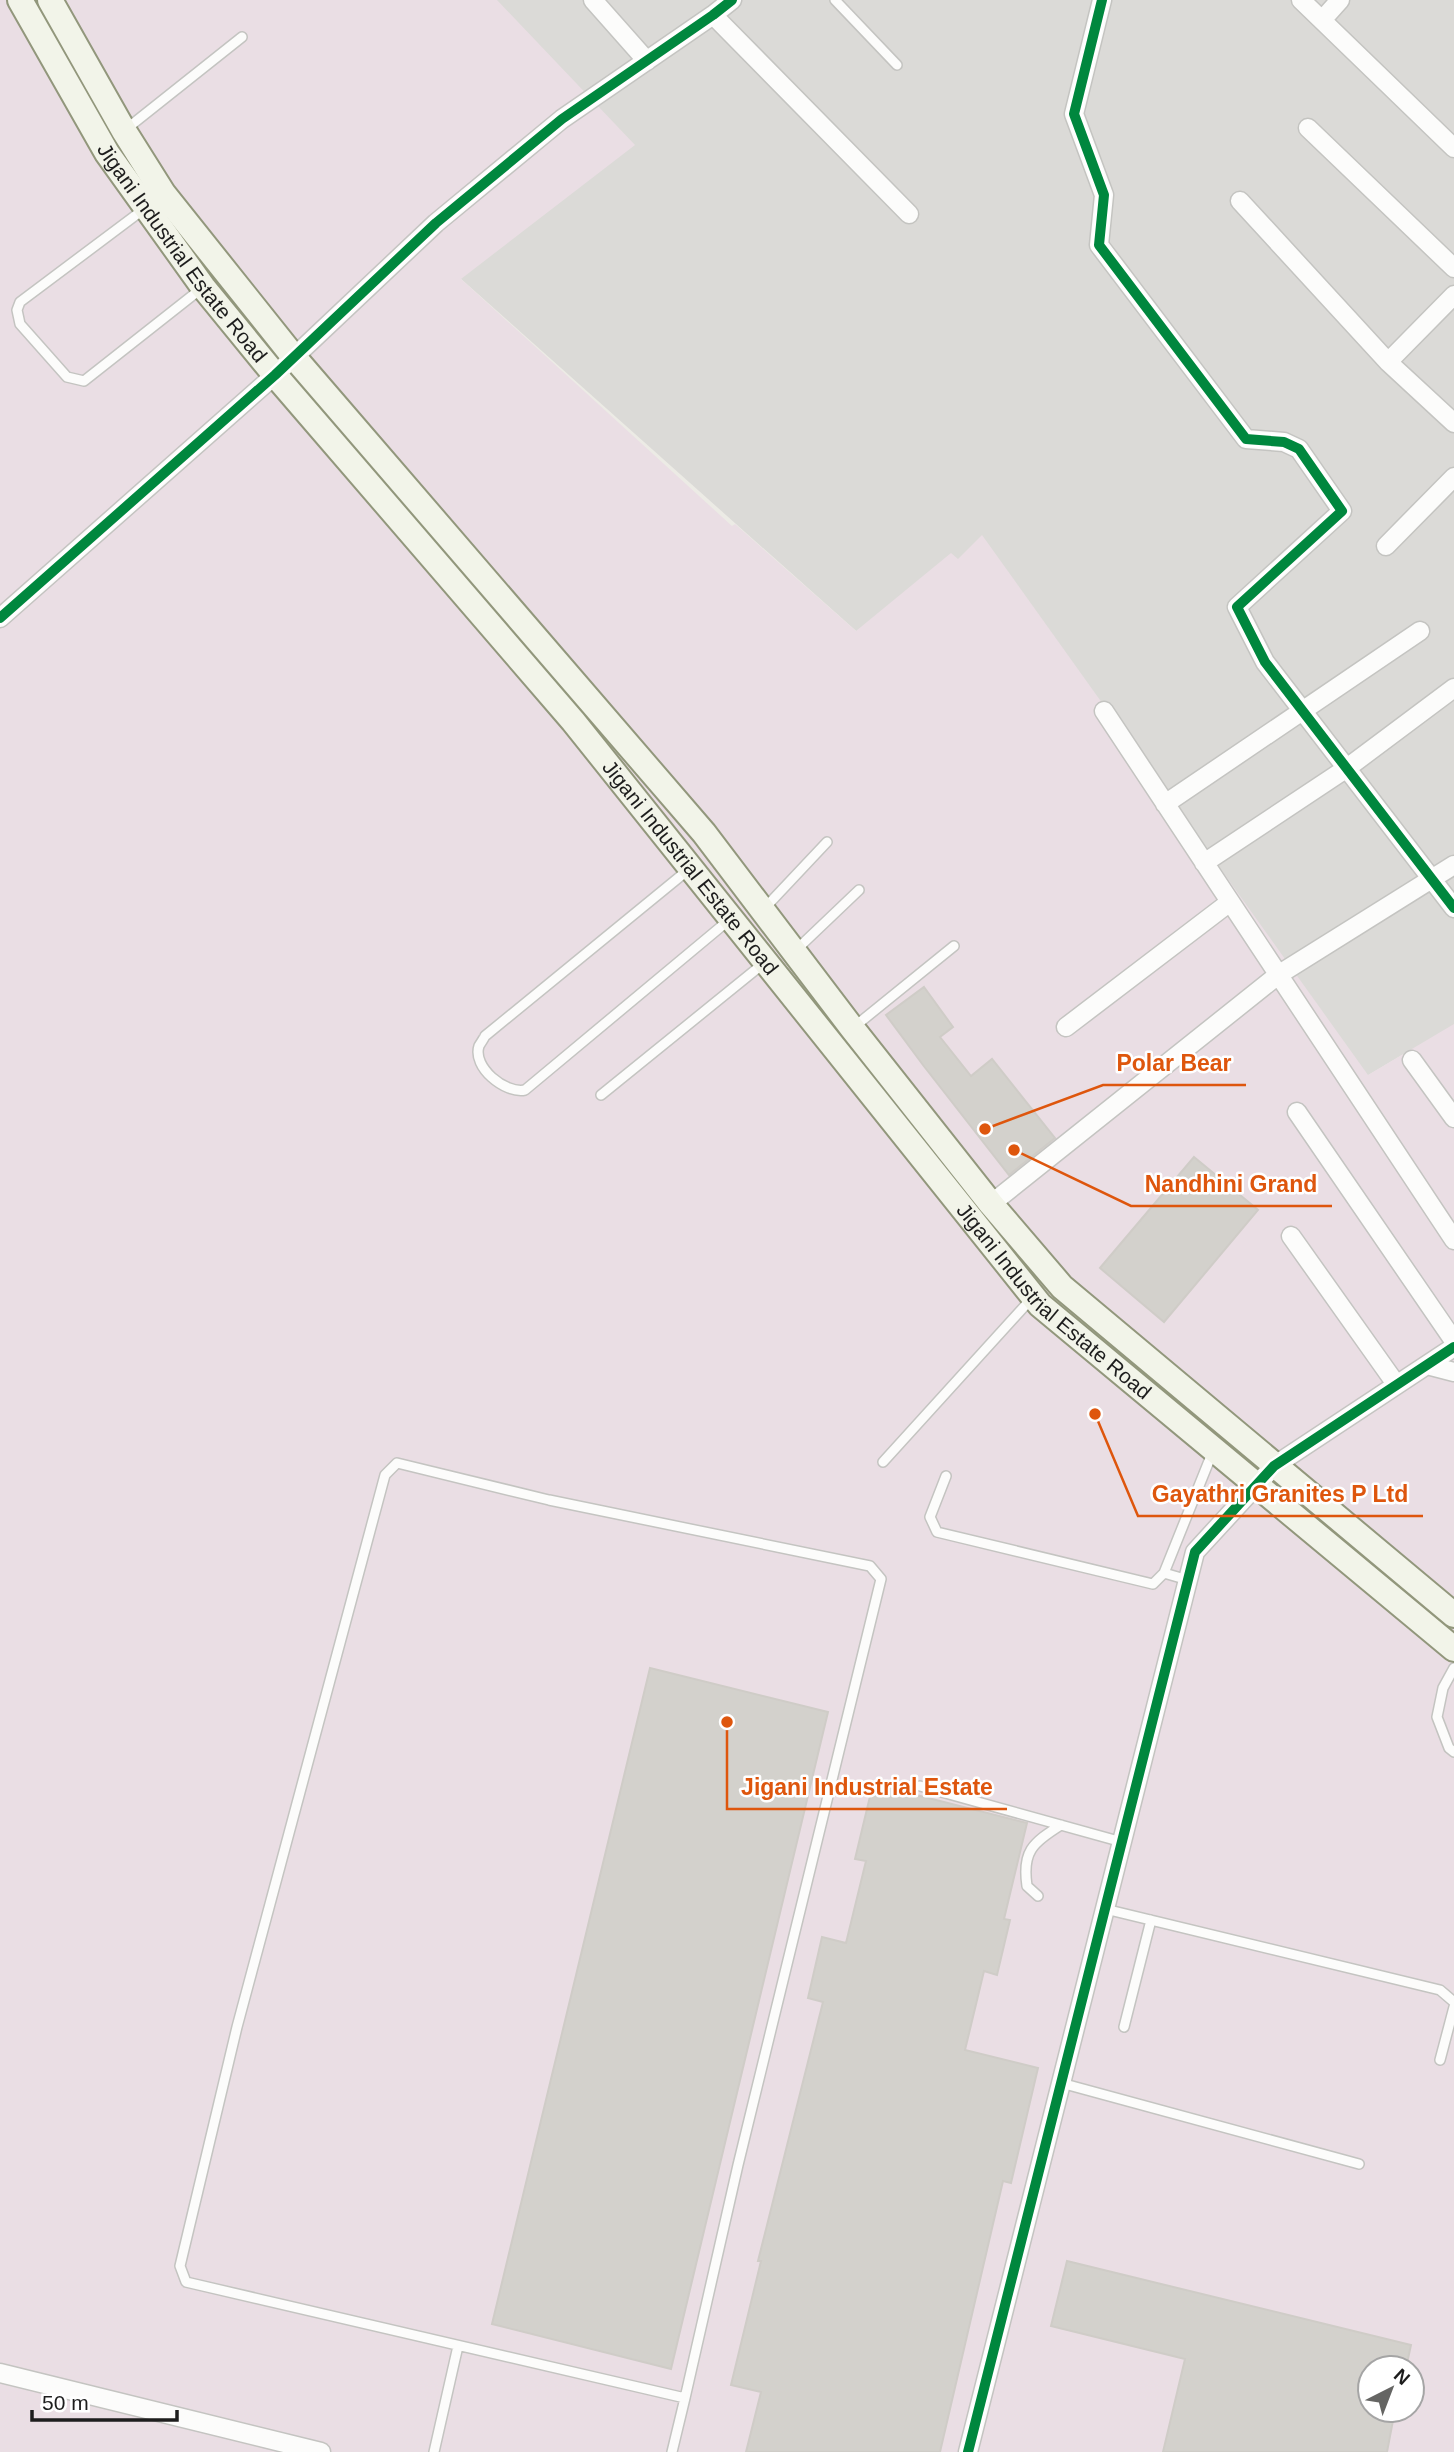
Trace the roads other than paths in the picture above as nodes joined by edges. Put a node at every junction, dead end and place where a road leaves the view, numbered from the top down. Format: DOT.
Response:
graph roads {
  1 [pos="20,0"];
  2 [pos="50,0"];
  3 [pos="593,0"];
  4 [pos="732,0"];
  5 [pos="835,0"];
  6 [pos="1102,0"];
  7 [pos="1301,0"];
  8 [pos="1339,0"];
  9 [pos="713,15"];
  10 [pos="1323,19"];
  11 [pos="242,37"];
  12 [pos="647,61"];
  13 [pos="897,65"];
  14 [pos="1308,128"];
  15 [pos="124,131"];
  16 [pos="1454,148"];
  17 [pos="1240,201"];
  18 [pos="145,208"];
  19 [pos="908,214"];
  20 [pos="1454,268"];
  21 [pos="203,287"];
  22 [pos="1454,295"];
  23 [pos="293,356"];
  24 [pos="1388,362"];
  25 [pos="275,376"];
  26 [pos="1454,423"];
  27 [pos="1454,477"];
  28 [pos="1387,546"];
  29 [pos="0,618"];
  30 [pos="1420,631"];
  31 [pos="1454,688"];
  32 [pos="1104,711"];
  33 [pos="1303,711"];
  34 [pos="1347,768"];
  35 [pos="1165,804"];
  36 [pos="827,842"];
  37 [pos="1204,863"];
  38 [pos="1454,865"];
  39 [pos="690,867"];
  40 [pos="1433,880"];
  41 [pos="859,890"];
  42 [pos="1230,902"];
  43 [pos="1454,908"];
  44 [pos="762,911"];
  45 [pos="730,919"];
  46 [pos="954,946"];
  47 [pos="794,953"];
  48 [pos="766,962"];
  49 [pos="1278,975"];
  50 [pos="1066,1027"];
  51 [pos="852,1028"];
  52 [pos="1412,1060"];
  53 [pos="601,1094"];
  54 [pos="1297,1112"];
  55 [pos="1454,1118"];
  56 [pos="991,1204"];
  57 [pos="1291,1236"];
  58 [pos="1454,1240"];
  59 [pos="1033,1297"];
  60 [pos="1454,1341"];
  61 [pos="1454,1348"];
  62 [pos="1427,1365"];
  63 [pos="1454,1372"];
  64 [pos="1396,1384"];
  65 [pos="1214,1450"];
  66 [pos="883,1462"];
  67 [pos="1274,1466"];
  68 [pos="946,1476"];
  69 [pos="1257,1485"];
  70 [pos="1164,1573"];
  71 [pos="1188,1580"];
  72 [pos="1454,1615"];
  73 [pos="1454,1649"];
  74 [pos="1454,1668"];
  75 [pos="1454,1752"];
  76 [pos="920,1786"];
  77 [pos="1061,1825"];
  78 [pos="1122,1842"];
  79 [pos="1038,1896"];
  80 [pos="1105,1909"];
  81 [pos="1151,1920"];
  82 [pos="1454,2005"];
  83 [pos="1124,2027"];
  84 [pos="1440,2060"];
  85 [pos="1061,2083"];
  86 [pos="1359,2164"];
  87 [pos="458,2346"];
  88 [pos="0,2373"];
  89 [pos="685,2398"];
  90 [pos="255,2444"];
  91 [pos="321,2452"];
  92 [pos="434,2452"];
  93 [pos="672,2452"];
  94 [pos="968,2452"];
  1 -- 18 [label="main road, Jigani Industrial Estate Road"];
  2 -- 15 [label="main road, Jigani Industrial Estate Road"];
  3 -- 12 [label="street"];
  4 -- 9 [label="street"];
  5 -- 13 [label="lane"];
  6 -- 33 [label="street"];
  7 -- 10 [label="street"];
  8 -- 10 [label="street"];
  9 -- 12 [label="street"];
  9 -- 19 [label="street"];
  10 -- 16 [label="street"];
  11 -- 15 [label="lane"];
  12 -- 23 [label="street"];
  14 -- 20 [label="street"];
  15 -- 23 [label="main road, Jigani Industrial Estate Road"];
  17 -- 24 [label="street"];
  18 -- 21 [label="main road, Jigani Industrial Estate Road"];
  18 -- 21 [label="lane"];
  21 -- 25 [label="main road, Jigani Industrial Estate Road"];
  22 -- 24 [label="street"];
  23 -- 25 [label="street"];
  23 -- 44 [label="main road, Jigani Industrial Estate Road"];
  24 -- 26 [label="street"];
  25 -- 29 [label="street"];
  25 -- 39 [label="main road, Jigani Industrial Estate Road"];
  27 -- 28 [label="street"];
  30 -- 33 [label="street"];
  31 -- 34 [label="street"];
  32 -- 35 [label="street"];
  33 -- 34 [label="street"];
  33 -- 35 [label="street"];
  34 -- 37 [label="street"];
  34 -- 40 [label="street"];
  35 -- 37 [label="street"];
  36 -- 44 [label="lane"];
  37 -- 42 [label="street"];
  38 -- 40 [label="street"];
  39 -- 45 [label="main road, Jigani Industrial Estate Road"];
  39 -- 45 [label="lane"];
  40 -- 43 [label="street"];
  40 -- 49 [label="street"];
  41 -- 47 [label="lane"];
  42 -- 49 [label="street"];
  42 -- 50 [label="street"];
  44 -- 47 [label="main road, Jigani Industrial Estate Road"];
  45 -- 48 [label="main road, Jigani Industrial Estate Road"];
  46 -- 51 [label="lane"];
  47 -- 51 [label="main road, Jigani Industrial Estate Road"];
  48 -- 53 [label="lane"];
  48 -- 59 [label="main road, Jigani Industrial Estate Road"];
  49 -- 56 [label="street"];
  49 -- 58 [label="street"];
  51 -- 56 [label="main road, Jigani Industrial Estate Road"];
  52 -- 55 [label="street"];
  54 -- 60 [label="street"];
  56 -- 67 [label="main road, Jigani Industrial Estate Road"];
  57 -- 64 [label="street"];
  59 -- 65 [label="main road, Jigani Industrial Estate Road"];
  59 -- 66 [label="lane"];
  61 -- 62 [label="street"];
  62 -- 63 [label="street"];
  62 -- 64 [label="street"];
  64 -- 67 [label="street"];
  65 -- 69 [label="main road, Jigani Industrial Estate Road"];
  65 -- 70 [label="lane"];
  67 -- 69 [label="street"];
  67 -- 72 [label="main road, Jigani Industrial Estate Road"];
  68 -- 70 [label="lane"];
  69 -- 71 [label="street"];
  69 -- 73 [label="main road, Jigani Industrial Estate Road"];
  70 -- 71 [label="lane"];
  71 -- 78 [label="street"];
  74 -- 75 [label="lane"];
  76 -- 77 [label="lane"];
  77 -- 78 [label="lane"];
  77 -- 79 [label="lane"];
  78 -- 80 [label="street"];
  80 -- 81 [label="lane"];
  80 -- 85 [label="street"];
  81 -- 82 [label="lane"];
  81 -- 83 [label="lane"];
  82 -- 84 [label="lane"];
  85 -- 86 [label="lane"];
  85 -- 94 [label="street"];
  87 -- 89 [label="lane"];
  87 -- 89 [label="lane"];
  87 -- 92 [label="lane"];
  88 -- 90 [label="street"];
  89 -- 93 [label="lane"];
  90 -- 91 [label="street"];
}
